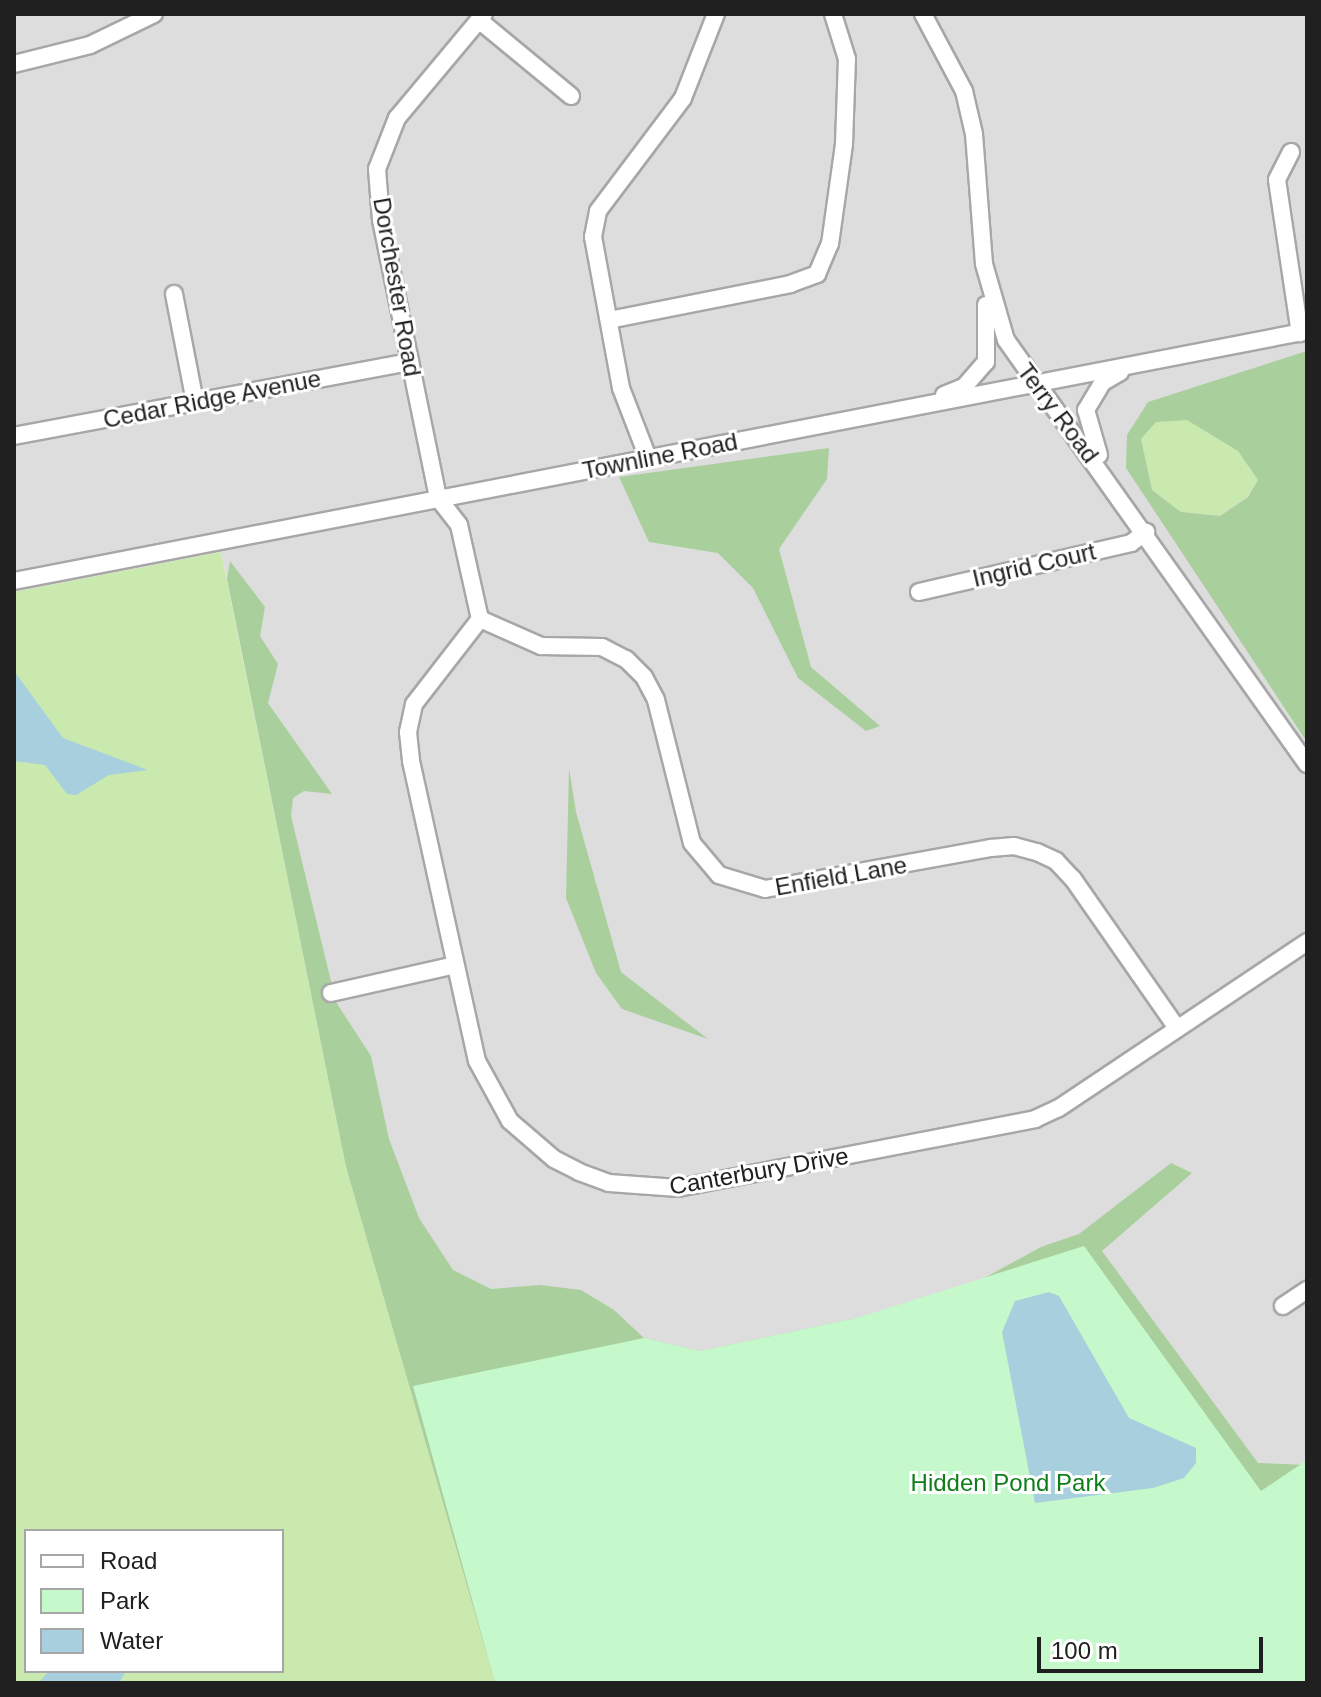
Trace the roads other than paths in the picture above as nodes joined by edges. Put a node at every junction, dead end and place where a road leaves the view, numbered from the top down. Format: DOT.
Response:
graph roads {
  1 [pos="154,14"];
  2 [pos="716,14"];
  3 [pos="833,14"];
  4 [pos="923,14"];
  5 [pos="482,17"];
  6 [pos="14,64"];
  7 [pos="571,96"];
  8 [pos="1291,152"];
  9 [pos="984,264"];
  10 [pos="174,294"];
  11 [pos="609,320"];
  12 [pos="1304,332"];
  13 [pos="410,362"];
  14 [pos="1137,364"];
  15 [pos="1033,385"];
  16 [pos="195,402"];
  17 [pos="883,414"];
  18 [pos="14,436"];
  19 [pos="648,458"];
  20 [pos="1118,492"];
  21 [pos="438,498"];
  22 [pos="1146,532"];
  23 [pos="14,581"];
  24 [pos="919,592"];
  25 [pos="480,619"];
  26 [pos="1307,764"];
  27 [pos="1307,942"];
  28 [pos="455,965"];
  29 [pos="331,993"];
  30 [pos="1177,1028"];
  31 [pos="1307,1290"];
  32 [pos="1283,1306"];
  1 -- 6 [label="street"];
  2 -- 11 [label="street"];
  3 -- 11 [label="street"];
  4 -- 9 [label="street, Terry Road"];
  5 -- 7 [label="street"];
  5 -- 13 [label="street, Dorchester Road"];
  8 -- 12 [label="street"];
  9 -- 15 [label="street, Terry Road"];
  9 -- 17 [label="street"];
  10 -- 16 [label="street"];
  11 -- 19 [label="street"];
  12 -- 14 [label="street, Townline Road"];
  13 -- 16 [label="street, Cedar Ridge Avenue"];
  13 -- 21 [label="street, Dorchester Road"];
  14 -- 15 [label="street, Townline Road"];
  14 -- 20 [label="street"];
  15 -- 17 [label="street, Townline Road"];
  15 -- 20 [label="street, Terry Road"];
  16 -- 18 [label="street, Cedar Ridge Avenue"];
  17 -- 19 [label="street, Townline Road"];
  19 -- 21 [label="street, Townline Road"];
  20 -- 22 [label="street, Terry Road"];
  21 -- 23 [label="street, Townline Road"];
  21 -- 25 [label="street"];
  22 -- 24 [label="street, Ingrid Court"];
  22 -- 26 [label="street, Terry Road"];
  25 -- 28 [label="street, Canterbury Drive"];
  25 -- 30 [label="street, Enfield Lane"];
  27 -- 30 [label="street, Canterbury Drive"];
  28 -- 29 [label="street"];
  28 -- 30 [label="street, Canterbury Drive"];
  31 -- 32 [label="street"];
}
